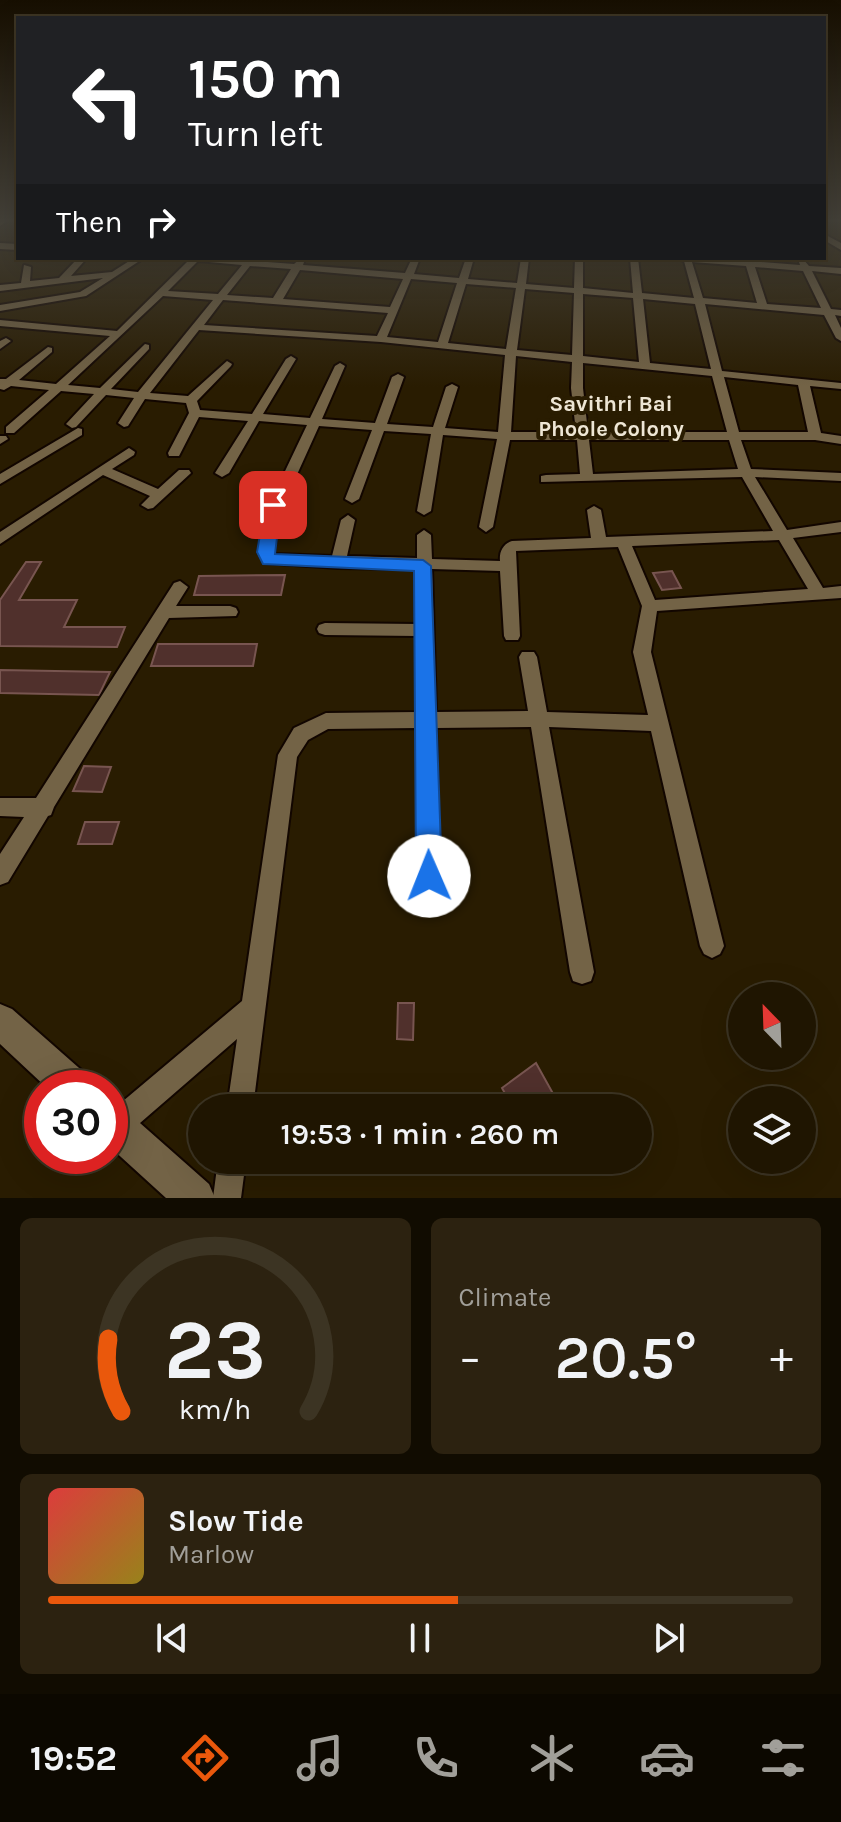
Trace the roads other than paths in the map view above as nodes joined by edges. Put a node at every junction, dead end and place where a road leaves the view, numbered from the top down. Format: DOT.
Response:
graph roads {
  1 [pos="25,275"];
  2 [pos="67,275"];
  3 [pos="104,275"];
  4 [pos="111,275"];
  5 [pos="178,275"];
  6 [pos="238,275"];
  7 [pos="291,275"];
  8 [pos="395,275"];
  9 [pos="464,275"];
  10 [pos="523,275"];
  11 [pos="578,275"];
  12 [pos="637,275"];
  13 [pos="692,275"];
  14 [pos="750,275"];
  15 [pos="813,275"];
  16 [pos="407,276"];
  17 [pos="62,280"];
  18 [pos="462,281"];
  19 [pos="25,285"];
  20 [pos="522,286"];
  21 [pos="0,288"];
  22 [pos="576,292"];
  23 [pos="161,293"];
  24 [pos="220,297"];
  25 [pos="640,297"];
  26 [pos="276,302"];
  27 [pos="701,303"];
  28 [pos="763,307"];
  29 [pos="0,308"];
  30 [pos="392,310"];
  31 [pos="835,313"];
  32 [pos="0,323"];
  33 [pos="195,327"];
  34 [pos="119,334"];
  35 [pos="841,338"];
  36 [pos="381,339"];
  37 [pos="442,346"];
  38 [pos="145,347"];
  39 [pos="48,350"];
  40 [pos="511,353"];
  41 [pos="291,359"];
  42 [pos="576,361"];
  43 [pos="227,364"];
  44 [pos="340,366"];
  45 [pos="645,367"];
  46 [pos="720,373"];
  47 [pos="398,377"];
  48 [pos="803,381"];
  49 [pos="3,385"];
  50 [pos="841,386"];
  51 [pos="61,387"];
  52 [pos="452,387"];
  53 [pos="102,391"];
  54 [pos="141,396"];
  55 [pos="193,406"];
  56 [pos="253,418"];
  57 [pos="315,422"];
  58 [pos="124,423"];
  59 [pos="377,427"];
  60 [pos="438,431"];
  61 [pos="4,436"];
  62 [pos="504,436"];
  63 [pos="815,436"];
  64 [pos="582,438"];
  65 [pos="734,438"];
  66 [pos="841,440"];
  67 [pos="129,452"];
  68 [pos="174,453"];
  69 [pos="102,470"];
  70 [pos="184,473"];
  71 [pos="222,473"];
  72 [pos="746,473"];
  73 [pos="587,477"];
  74 [pos="841,477"];
  75 [pos="546,479"];
  76 [pos="0,480"];
  77 [pos="283,490"];
  78 [pos="352,499"];
  79 [pos="273,505"];
  80 [pos="594,510"];
  81 [pos="424,511"];
  82 [pos="348,520"];
  83 [pos="486,527"];
  84 [pos="841,527"];
  85 [pos="424,535"];
  86 [pos="783,535"];
  87 [pos="0,539"];
  88 [pos="599,542"];
  89 [pos="623,542"];
  90 [pos="338,563"];
  91 [pos="423,566"];
  92 [pos="507,566"];
  93 [pos="180,587"];
  94 [pos="841,592"];
  95 [pos="818,593"];
  96 [pos="650,606"];
  97 [pos="164,612"];
  98 [pos="230,612"];
  99 [pos="325,629"];
  100 [pos="425,630"];
  101 [pos="512,636"];
  102 [pos="528,657"];
  103 [pos="538,719"];
  104 [pos="426,721"];
  105 [pos="658,723"];
  106 [pos="0,807"];
  107 [pos="44,808"];
  108 [pos="0,874"];
  109 [pos="429,876"];
  110 [pos="712,946"];
  111 [pos="582,972"];
  112 [pos="253,1008"];
  113 [pos="0,1021"];
  114 [pos="54,1070"];
  115 [pos="242,1094"];
  116 [pos="128,1110"];
  117 [pos="128,1137"];
  118 [pos="230,1174"];
  119 [pos="195,1198"];
  120 [pos="227,1198"];
  1 -- 19 [label="street"];
  2 -- 17 [label="street"];
  3 -- 17 [label="street"];
  4 -- 29 [label="street"];
  5 -- 23 [label="street"];
  6 -- 24 [label="street"];
  7 -- 26 [label="street"];
  8 -- 16 [label="street"];
  9 -- 18 [label="street"];
  10 -- 20 [label="street"];
  11 -- 22 [label="street"];
  12 -- 25 [label="street"];
  13 -- 27 [label="street"];
  14 -- 28 [label="street"];
  15 -- 31 [label="street"];
  16 -- 18 [label="street"];
  16 -- 30 [label="street"];
  17 -- 19 [label="street"];
  18 -- 20 [label="street"];
  18 -- 37 [label="street"];
  19 -- 21 [label="street"];
  20 -- 22 [label="street"];
  20 -- 40 [label="street"];
  22 -- 25 [label="street"];
  22 -- 42 [label="street"];
  23 -- 24 [label="street"];
  23 -- 34 [label="street"];
  24 -- 26 [label="street"];
  24 -- 33 [label="street"];
  25 -- 27 [label="street"];
  25 -- 45 [label="street"];
  26 -- 30 [label="street"];
  27 -- 28 [label="street"];
  27 -- 46 [label="street"];
  28 -- 31 [label="street"];
  30 -- 36 [label="street"];
  31 -- 35 [label="street"];
  32 -- 34 [label="street"];
  33 -- 36 [label="street"];
  33 -- 54 [label="street"];
  34 -- 51 [label="street"];
  36 -- 37 [label="street"];
  37 -- 40 [label="street"];
  38 -- 53 [label="street"];
  39 -- 49 [label="street"];
  40 -- 42 [label="street"];
  40 -- 62 [label="street"];
  41 -- 56 [label="street"];
  42 -- 45 [label="street"];
  42 -- 64 [label="street"];
  43 -- 55 [label="street"];
  44 -- 57 [label="street"];
  45 -- 46 [label="street"];
  46 -- 48 [label="street"];
  46 -- 65 [label="street"];
  47 -- 59 [label="street"];
  48 -- 50 [label="street"];
  48 -- 63 [label="street"];
  49 -- 51 [label="street"];
  51 -- 53 [label="street"];
  51 -- 61 [label="street"];
  52 -- 60 [label="street"];
  53 -- 54 [label="street"];
  53 -- 76 [label="street"];
  54 -- 55 [label="street"];
  54 -- 58 [label="street"];
  55 -- 56 [label="street"];
  55 -- 68 [label="street"];
  56 -- 57 [label="street"];
  56 -- 71 [label="street"];
  57 -- 59 [label="street"];
  57 -- 77 [label="street"];
  59 -- 60 [label="street"];
  59 -- 78 [label="street"];
  60 -- 62 [label="street"];
  60 -- 81 [label="street"];
  62 -- 64 [label="street"];
  62 -- 83 [label="street"];
  63 -- 65 [label="street"];
  63 -- 66 [label="street"];
  64 -- 65 [label="street"];
  64 -- 73 [label="street"];
  65 -- 72 [label="street"];
  67 -- 69 [label="street"];
  69 -- 70 [label="street"];
  69 -- 87 [label="street"];
  72 -- 73 [label="street"];
  72 -- 74 [label="street"];
  72 -- 86 [label="street"];
  73 -- 75 [label="street"];
  79 -- 90 [label="street"];
  80 -- 88 [label="street"];
  82 -- 90 [label="street"];
  84 -- 86 [label="street"];
  85 -- 91 [label="street"];
  86 -- 89 [label="street"];
  86 -- 95 [label="street"];
  88 -- 89 [label="street"];
  88 -- 92 [label="street"];
  89 -- 96 [label="street"];
  90 -- 91 [label="street"];
  91 -- 92 [label="street"];
  91 -- 100 [label="street"];
  92 -- 101 [label="street"];
  93 -- 97 [label="street"];
  94 -- 95 [label="street"];
  95 -- 96 [label="street"];
  96 -- 105 [label="street"];
  97 -- 98 [label="street"];
  97 -- 107 [label="street"];
  99 -- 100 [label="street"];
  100 -- 104 [label="street"];
  102 -- 103 [label="street"];
  103 -- 104 [label="street"];
  103 -- 105 [label="street"];
  103 -- 111 [label="street"];
  104 -- 109 [label="street"];
  104 -- 112 [label="street"];
  105 -- 110 [label="street"];
  106 -- 107 [label="street"];
  107 -- 108 [label="street"];
  112 -- 115 [label="street"];
  112 -- 116 [label="street"];
  113 -- 114 [label="street"];
  117 -- 119 [label="street"];
  118 -- 120 [label="street"];
}
